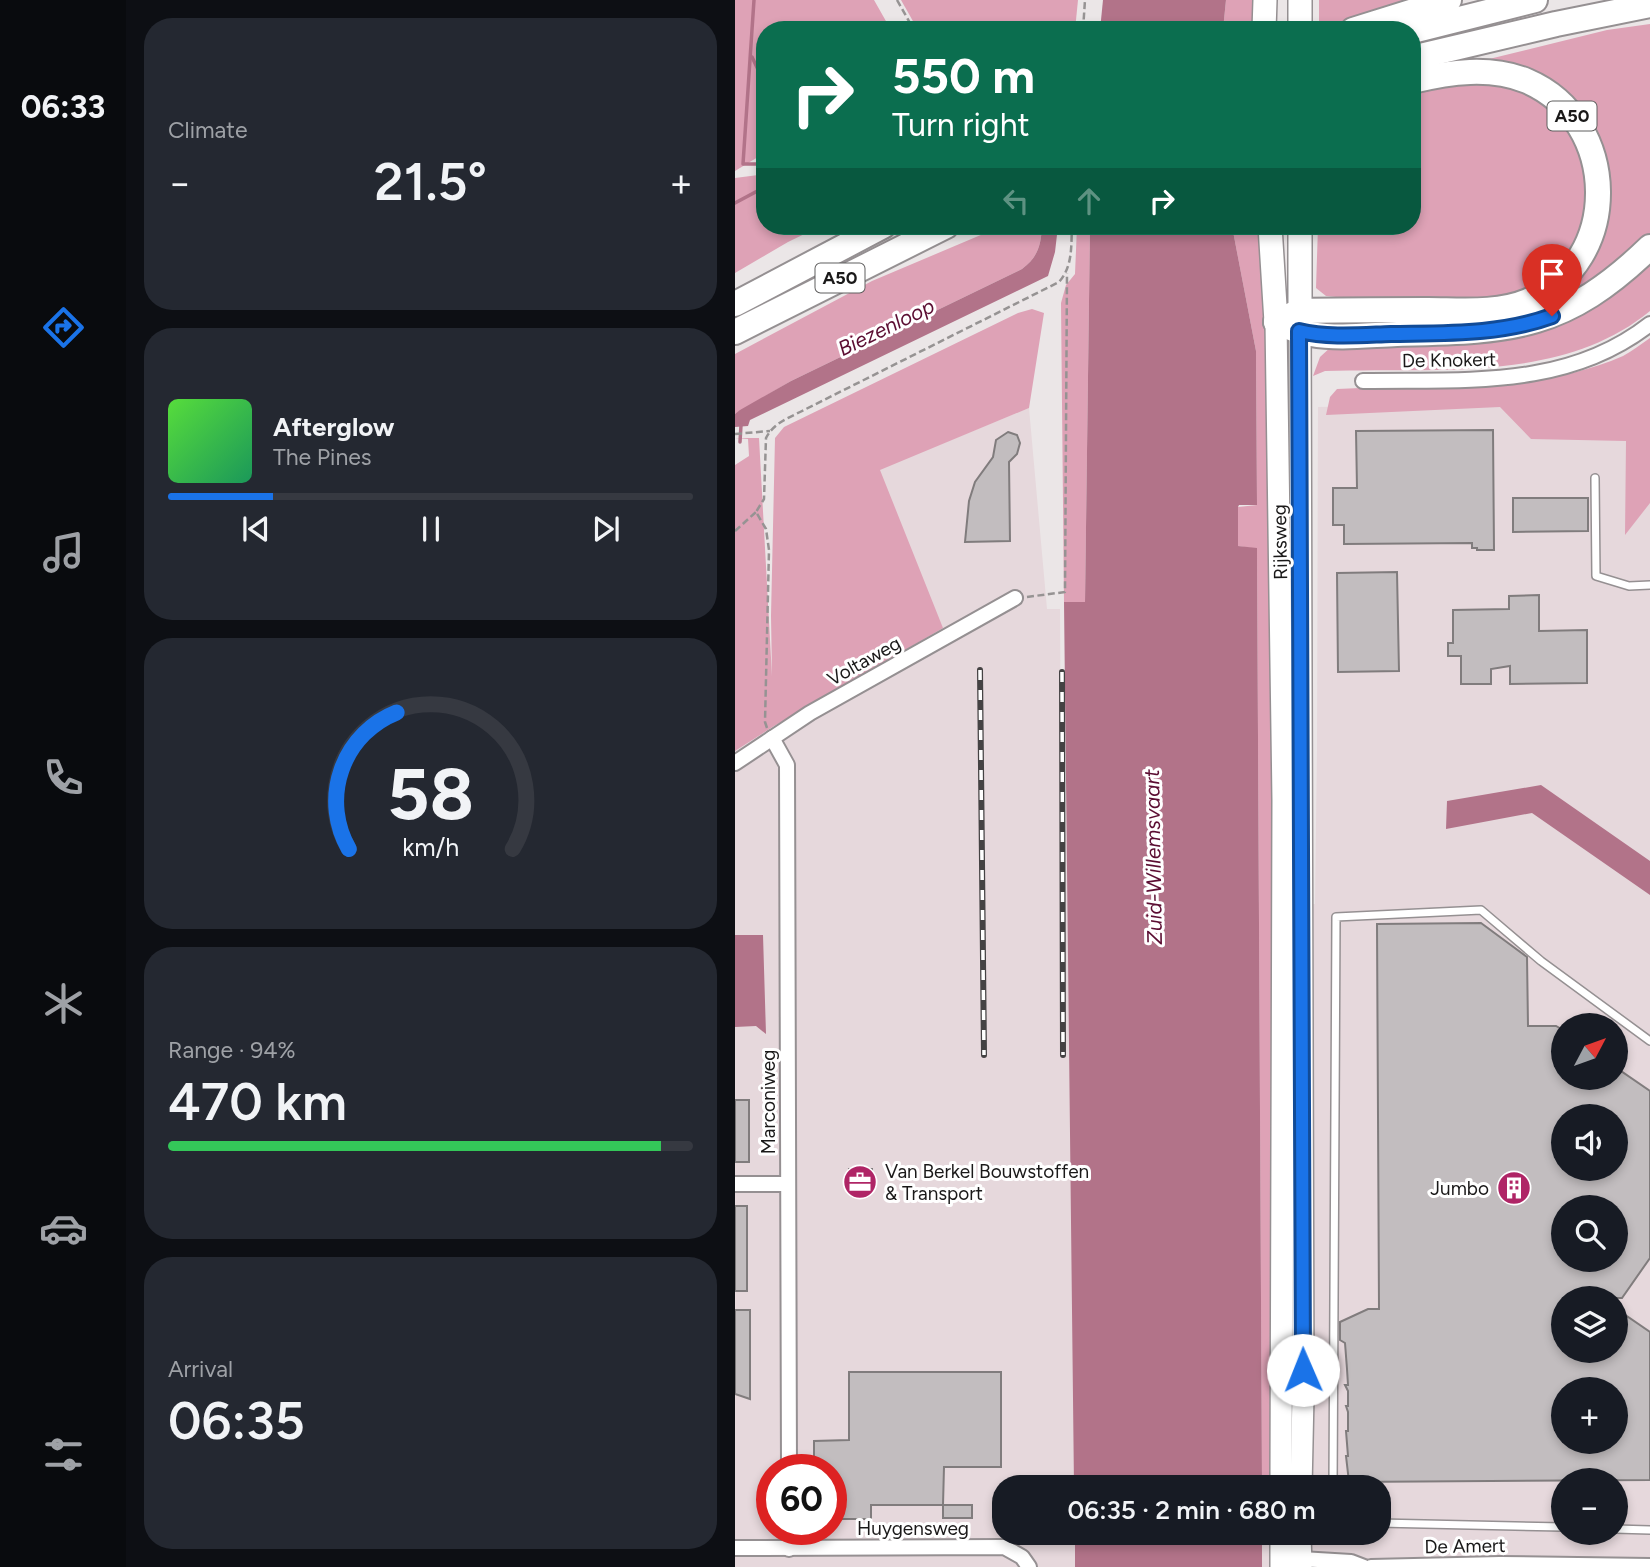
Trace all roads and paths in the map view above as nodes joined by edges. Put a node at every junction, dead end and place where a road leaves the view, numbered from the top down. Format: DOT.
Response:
graph roads {
  1 [pos="897,0"];
  2 [pos="1085,0"];
  3 [pos="1265,0"];
  4 [pos="1300,0"];
  5 [pos="1449,0"];
  6 [pos="1535,0"];
  7 [pos="1650,5"];
  8 [pos="909,21"];
  9 [pos="1084,21"];
  10 [pos="1264,21"];
  11 [pos="1300,21"];
  12 [pos="1382,21"];
  13 [pos="1421,30"];
  14 [pos="1421,56"];
  15 [pos="1421,79"];
  16 [pos="866,235"];
  17 [pos="928,235"];
  18 [pos="1071,235"];
  19 [pos="1271,235"];
  20 [pos="1300,235"];
  21 [pos="1650,247"];
  22 [pos="1067,273"];
  23 [pos="735,304"];
  24 [pos="1300,321"];
  25 [pos="1276,322"];
  26 [pos="1650,324"];
  27 [pos="735,332"];
  28 [pos="1363,381"];
  29 [pos="770,431"];
  30 [pos="735,433"];
  31 [pos="1595,478"];
  32 [pos="756,512"];
  33 [pos="735,531"];
  34 [pos="1650,585"];
  35 [pos="1015,598"];
  36 [pos="772,738"];
  37 [pos="735,763"];
  38 [pos="1650,1041"];
  39 [pos="735,1184"];
  40 [pos="787,1184"];
  41 [pos="789,1454"];
  42 [pos="1281,1475"];
  43 [pos="1301,1475"];
  44 [pos="1333,1475"];
  45 [pos="1391,1522"];
  46 [pos="1551,1527"];
  47 [pos="1628,1529"];
  48 [pos="1650,1530"];
  49 [pos="789,1545"];
  50 [pos="1285,1545"];
  51 [pos="1297,1545"];
  52 [pos="735,1548"];
  53 [pos="789,1549"];
  54 [pos="1292,1565"];
  55 [pos="1559,1566"];
  56 [pos="1650,1566"];
  57 [pos="1029,1567"];
  58 [pos="1364,1567"];
  59 [pos="1371,1567"];
  1 -- 8 [label="path"];
  2 -- 9 [label="path"];
  3 -- 10 [label="highway"];
  4 -- 11 [label="highway"];
  5 -- 12 [label="highway"];
  6 -- 13 [label="highway"];
  7 -- 14 [label="highway"];
  15 -- 24 [label="highway, A50"];
  16 -- 23 [label="highway, A50"];
  17 -- 27 [label="highway, A50"];
  18 -- 22 [label="path"];
  19 -- 25 [label="highway, Rijksweg"];
  20 -- 24 [label="highway, Rijksweg"];
  21 -- 24 [label="highway"];
  22 -- 29 [label="path"];
  22 -- 35 [label="path"];
  24 -- 25 [label="highway, A50"];
  24 -- 43 [label="main road, Rijksweg"];
  25 -- 42 [label="main road, Rijksweg"];
  26 -- 28 [label="street, De Knokert"];
  29 -- 30 [label="path"];
  29 -- 32 [label="path"];
  31 -- 34 [label="lane"];
  32 -- 33 [label="path"];
  32 -- 36 [label="path"];
  35 -- 36 [label="street, Voltaweg"];
  36 -- 37 [label="street, Voltaweg"];
  36 -- 40 [label="street, Marconiweg"];
  38 -- 44 [label="lane"];
  39 -- 40 [label="street"];
  40 -- 41 [label="street, Marconiweg"];
  45 -- 46 [label="lane"];
  47 -- 48 [label="lane"];
  49 -- 53 [label="street"];
  50 -- 54 [label="main road"];
  51 -- 54 [label="main road"];
  52 -- 53 [label="street, Huygensweg"];
  53 -- 57 [label="street, Huygensweg"];
  54 -- 58 [label="street"];
  55 -- 56 [label="street, De Amert"];
  55 -- 59 [label="street, De Amert"];
}
